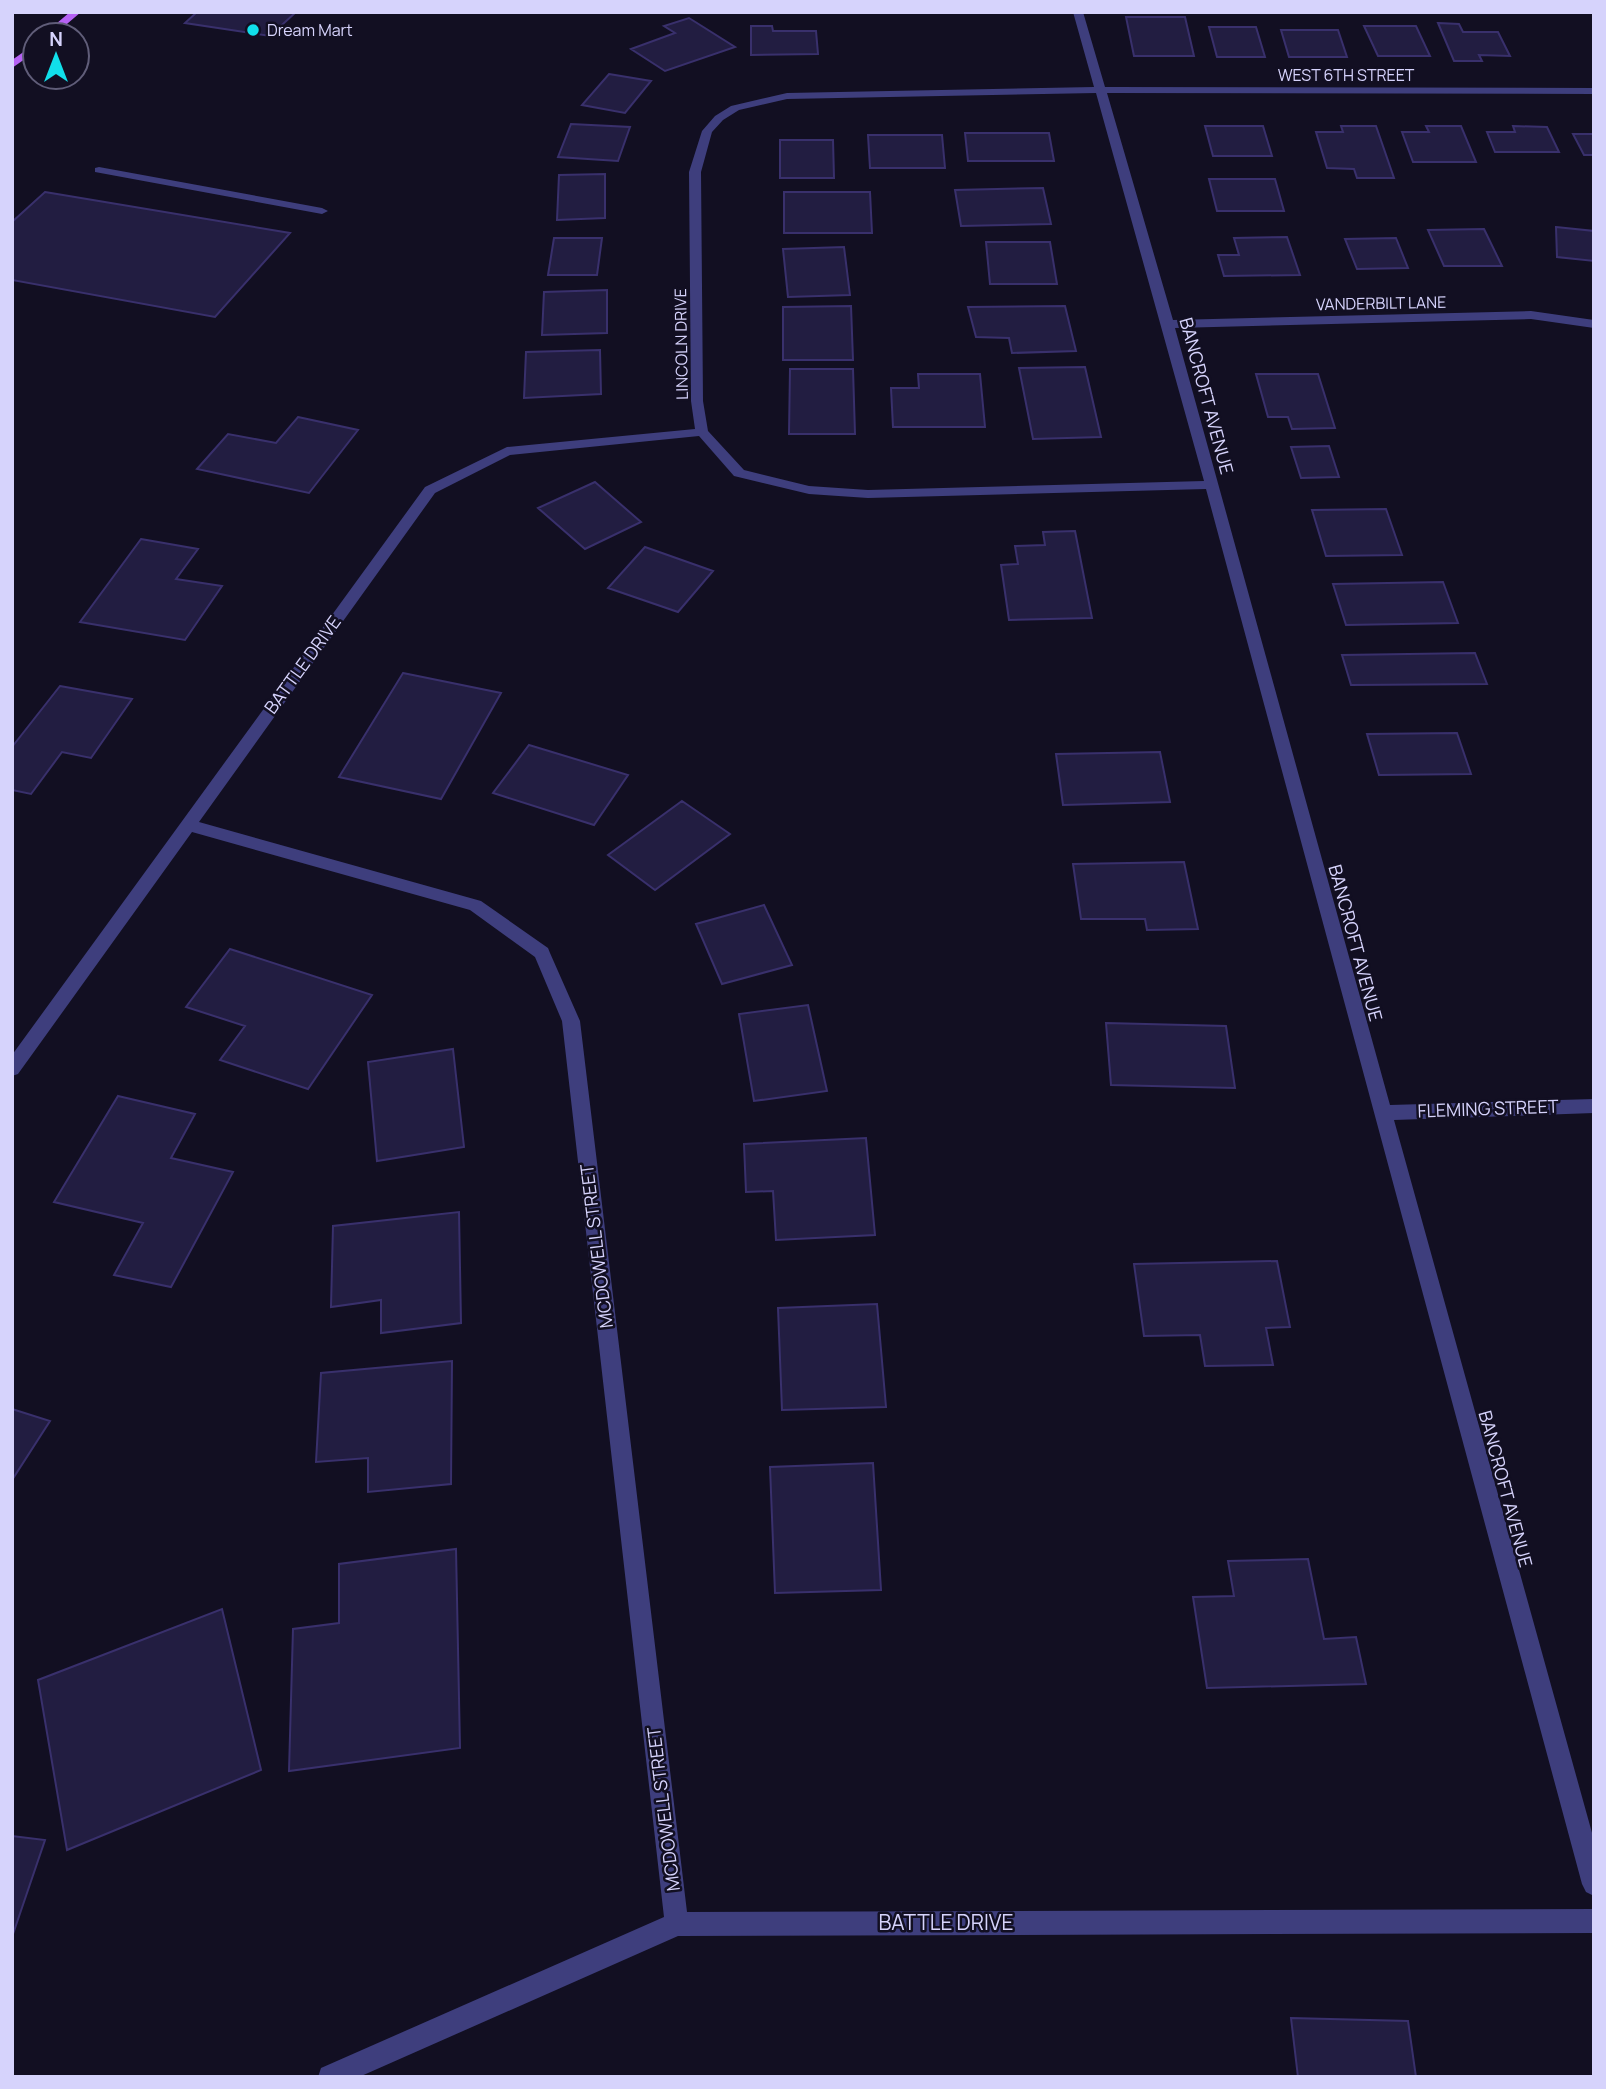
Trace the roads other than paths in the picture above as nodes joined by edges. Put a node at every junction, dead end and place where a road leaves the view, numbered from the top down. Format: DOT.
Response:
graph roads {
  1 [pos="1078,12"];
  2 [pos="1098,90"];
  3 [pos="1594,91"];
  4 [pos="99,170"];
  5 [pos="322,211"];
  6 [pos="1168,324"];
  7 [pos="1594,324"];
  8 [pos="702,432"];
  9 [pos="1210,485"];
  10 [pos="187,825"];
  11 [pos="12,1069"];
  12 [pos="1594,1106"];
  13 [pos="1382,1113"];
  14 [pos="1594,1884"];
  15 [pos="1594,1921"];
  16 [pos="677,1924"];
  17 [pos="330,2077"];
  1 -- 2 [label="street, BANCROFT AVENUE"];
  2 -- 3 [label="street, WEST 6TH STREET"];
  2 -- 6 [label="street, BANCROFT AVENUE"];
  2 -- 8 [label="street, LINCOLN DRIVE"];
  4 -- 5 [label="street"];
  6 -- 7 [label="street, VANDERBILT LANE"];
  6 -- 9 [label="street, BANCROFT AVENUE"];
  8 -- 9 [label="street"];
  8 -- 10 [label="street, BATTLE DRIVE"];
  9 -- 13 [label="street, BANCROFT AVENUE"];
  10 -- 11 [label="street, BATTLE DRIVE"];
  10 -- 16 [label="street, MCDOWELL STREET"];
  12 -- 13 [label="street, FLEMING STREET"];
  13 -- 14 [label="street, BANCROFT AVENUE"];
  15 -- 16 [label="street, BATTLE DRIVE"];
  16 -- 17 [label="street, BATTLE DRIVE"];
}
